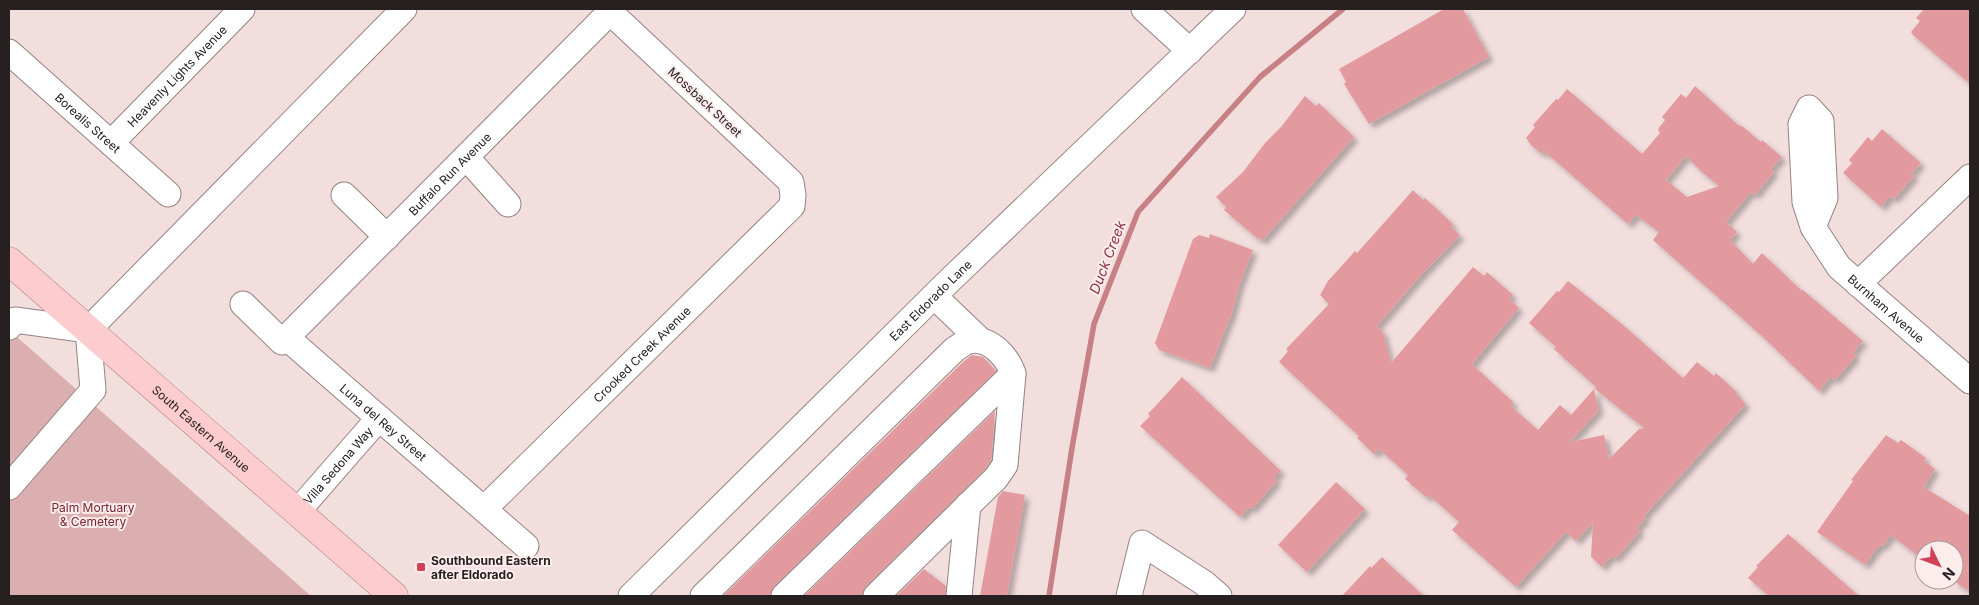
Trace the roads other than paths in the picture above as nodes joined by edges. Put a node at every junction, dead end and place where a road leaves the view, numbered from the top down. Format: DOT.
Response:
graph roads {
  1 [pos="242,9"];
  2 [pos="404,9"];
  3 [pos="1144,9"];
  4 [pos="1234,9"];
  5 [pos="612,10"];
  6 [pos="1190,51"];
  7 [pos="9,52"];
  8 [pos="110,143"];
  9 [pos="466,157"];
  10 [pos="1970,177"];
  11 [pos="168,194"];
  12 [pos="344,195"];
  13 [pos="794,195"];
  14 [pos="508,204"];
  15 [pos="1814,226"];
  16 [pos="386,237"];
  17 [pos="9,261"];
  18 [pos="1858,284"];
  19 [pos="934,296"];
  20 [pos="243,304"];
  21 [pos="9,328"];
  22 [pos="88,330"];
  23 [pos="287,338"];
  24 [pos="980,340"];
  25 [pos="1013,374"];
  26 [pos="1970,380"];
  27 [pos="379,418"];
  28 [pos="9,487"];
  29 [pos="968,505"];
  30 [pos="484,509"];
  31 [pos="297,512"];
  32 [pos="526,546"];
  33 [pos="394,596"];
  34 [pos="631,596"];
  35 [pos="703,596"];
  36 [pos="784,596"];
  37 [pos="876,596"];
  38 [pos="959,596"];
  39 [pos="1129,596"];
  40 [pos="1219,596"];
  1 -- 8 [label="street, Heavenly Lights Avenue"];
  2 -- 22 [label="street"];
  3 -- 6 [label="street"];
  4 -- 6 [label="street, East Eldorado Lane"];
  5 -- 9 [label="street, Buffalo Run Avenue"];
  5 -- 13 [label="street, Mossback Street"];
  6 -- 19 [label="street, East Eldorado Lane"];
  7 -- 8 [label="street, Borealis Street"];
  8 -- 11 [label="street, Borealis Street"];
  9 -- 14 [label="street"];
  9 -- 16 [label="street, Buffalo Run Avenue"];
  10 -- 18 [label="street"];
  12 -- 16 [label="street"];
  13 -- 30 [label="street, Crooked Creek Avenue"];
  15 -- 18 [label="street, Burnham Avenue"];
  16 -- 23 [label="street, Buffalo Run Avenue"];
  17 -- 22 [label="main road, South Eastern Avenue"];
  18 -- 26 [label="street, Burnham Avenue"];
  19 -- 24 [label="street"];
  19 -- 34 [label="street, East Eldorado Lane"];
  20 -- 23 [label="street, Luna del Rey Street"];
  21 -- 22 [label="street"];
  22 -- 28 [label="street"];
  22 -- 31 [label="main road, South Eastern Avenue"];
  23 -- 27 [label="street, Luna del Rey Street"];
  24 -- 25 [label="street"];
  24 -- 35 [label="street"];
  25 -- 29 [label="street"];
  25 -- 36 [label="street"];
  27 -- 30 [label="street, Luna del Rey Street"];
  27 -- 31 [label="street, Villa Sedona Way"];
  29 -- 37 [label="street"];
  29 -- 38 [label="street"];
  30 -- 32 [label="street, Luna del Rey Street"];
  31 -- 33 [label="main road, South Eastern Avenue"];
  39 -- 40 [label="street"];
}
